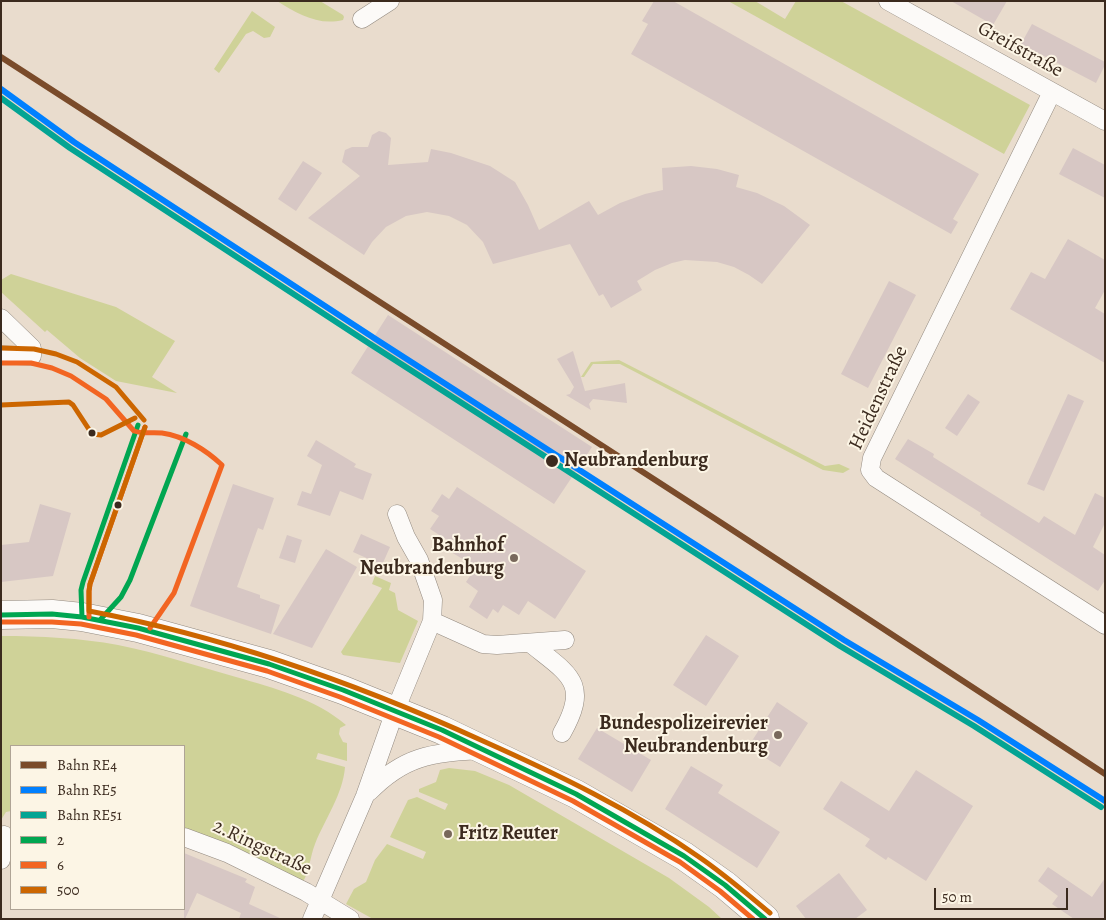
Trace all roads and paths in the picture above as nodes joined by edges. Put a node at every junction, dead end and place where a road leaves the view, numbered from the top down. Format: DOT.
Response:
graph roads {
  1 [pos="390,1"];
  2 [pos="888,1"];
  3 [pos="362,19"];
  4 [pos="1052,92"];
  5 [pos="1105,121"];
  6 [pos="1,318"];
  7 [pos="1,355"];
  8 [pos="397,514"];
  9 [pos="1,615"];
  10 [pos="432,621"];
  11 [pos="1105,625"];
  12 [pos="564,640"];
  13 [pos="530,643"];
  14 [pos="395,711"];
  15 [pos="562,734"];
  16 [pos="485,750"];
  17 [pos="365,796"];
  18 [pos="5,835"];
  19 [pos="185,837"];
  20 [pos="1,860"];
  21 [pos="320,901"];
  22 [pos="312,919"];
  23 [pos="350,919"];
  24 [pos="765,919"];
  1 -- 3 [label="street"];
  2 -- 4 [label="street, Greifstraße"];
  4 -- 5 [label="street, Greifstraße"];
  4 -- 11 [label="street, Heidenstraße"];
  6 -- 7 [label="street"];
  8 -- 10 [label="street"];
  9 -- 14 [label="main road"];
  10 -- 13 [label="street"];
  10 -- 14 [label="street"];
  12 -- 13 [label="street"];
  13 -- 15 [label="street"];
  14 -- 16 [label="main road"];
  14 -- 17 [label="street"];
  16 -- 17 [label="street"];
  16 -- 24 [label="main road"];
  17 -- 21 [label="street"];
  18 -- 20 [label="street"];
  19 -- 21 [label="street, 2.Ringstraße"];
  21 -- 22 [label="street"];
  21 -- 23 [label="street, 2.Ringstraße"];
}
